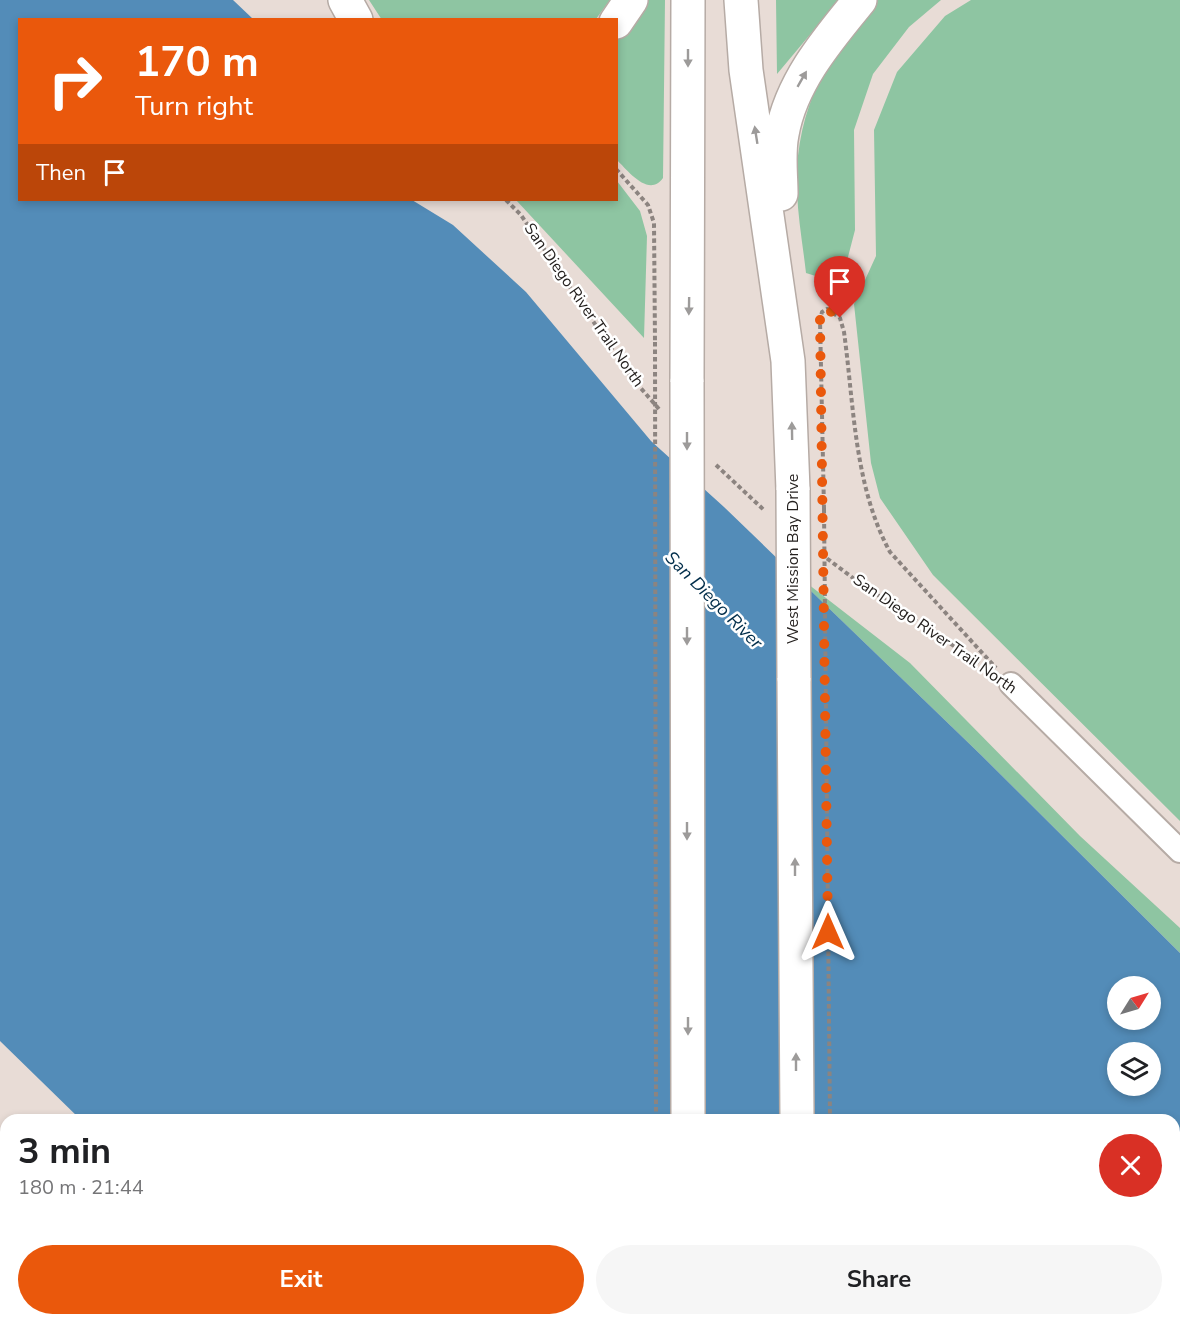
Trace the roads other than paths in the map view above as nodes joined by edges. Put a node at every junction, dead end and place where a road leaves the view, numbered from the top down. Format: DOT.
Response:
graph roads {
  1 [pos="345,0"];
  2 [pos="631,0"];
  3 [pos="688,0"];
  4 [pos="741,0"];
  5 [pos="861,0"];
  6 [pos="355,18"];
  7 [pos="618,19"];
  8 [pos="780,297"];
  9 [pos="1011,684"];
  10 [pos="1180,851"];
  11 [pos="687,1114"];
  12 [pos="796,1114"];
  1 -- 6 [label="main road"];
  2 -- 7 [label="main road"];
  3 -- 11 [label="main road, one-way, bridge"];
  8 -- 4 [label="main road, West Mission Bay Drive, one-way"];
  8 -- 5 [label="main road, one-way"];
  12 -- 8 [label="main road, West Mission Bay Drive, one-way, bridge"];
  9 -- 10 [label="street, San Diego River Trail North"];
}
